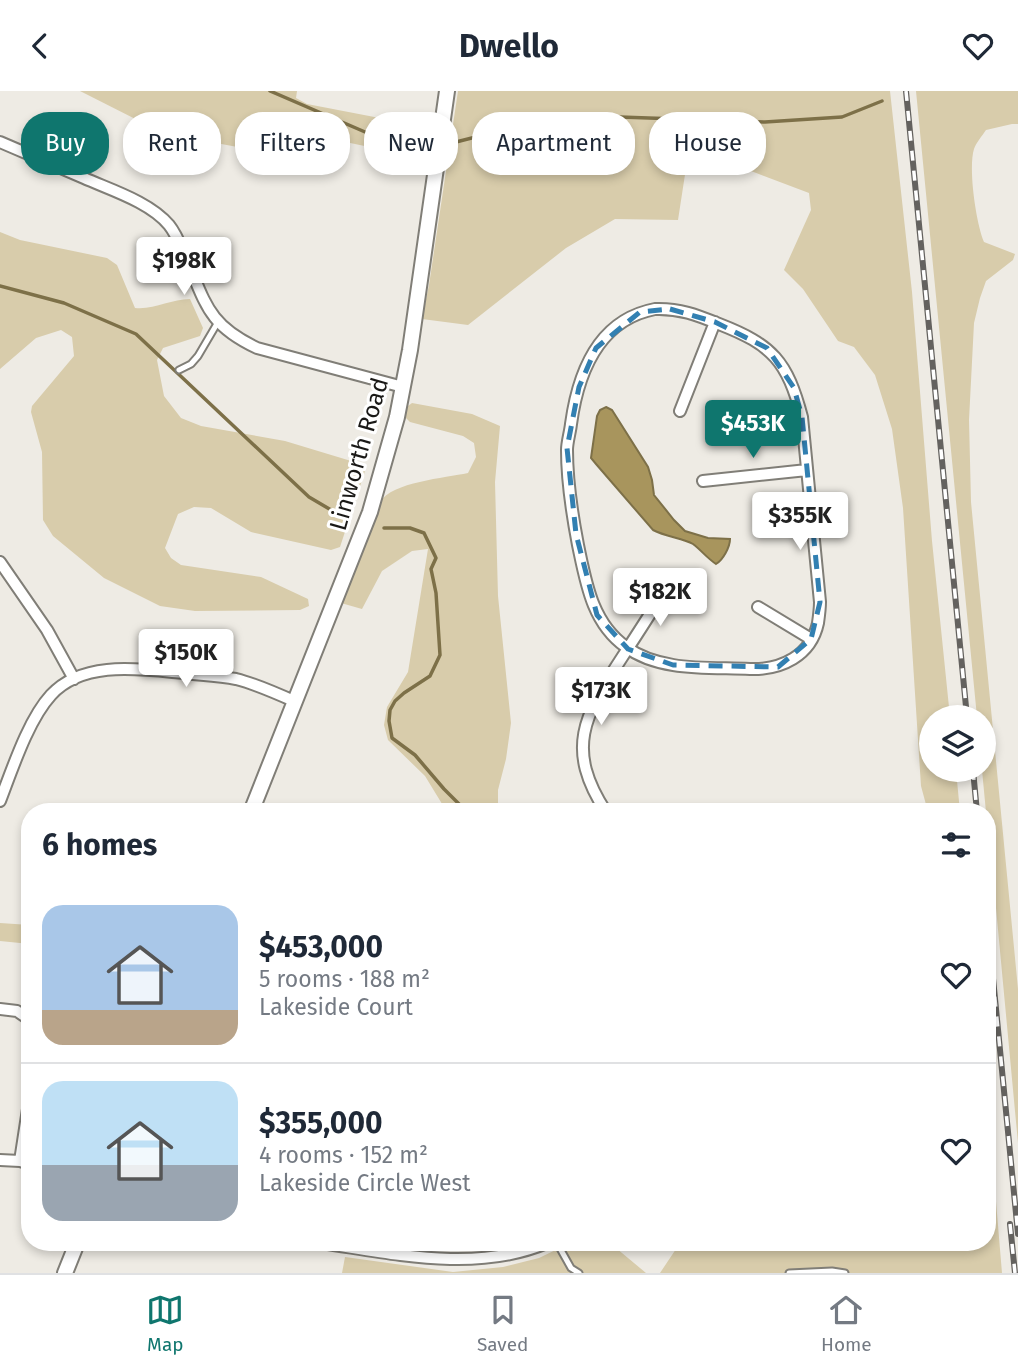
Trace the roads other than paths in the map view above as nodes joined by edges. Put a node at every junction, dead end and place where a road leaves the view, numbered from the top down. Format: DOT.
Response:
graph roads {
  1 [pos="447,91"];
  2 [pos="0,142"];
  3 [pos="218,322"];
  4 [pos="715,322"];
  5 [pos="179,370"];
  6 [pos="403,387"];
  7 [pos="680,411"];
  8 [pos="807,470"];
  9 [pos="703,481"];
  10 [pos="0,562"];
  11 [pos="666,590"];
  12 [pos="758,607"];
  13 [pos="811,639"];
  14 [pos="628,649"];
  15 [pos="74,679"];
  16 [pos="296,702"];
  17 [pos="0,765"];
  18 [pos="12,770"];
  19 [pos="0,801"];
  20 [pos="255,803"];
  21 [pos="602,803"];
  22 [pos="0,1009"];
  23 [pos="21,1014"];
  24 [pos="0,1160"];
  25 [pos="21,1163"];
  26 [pos="74,1251"];
  27 [pos="377,1251"];
  28 [pos="526,1251"];
  29 [pos="561,1251"];
  30 [pos="65,1273"];
  31 [pos="579,1273"];
  32 [pos="789,1273"];
  33 [pos="845,1273"];
  1 -- 6 [label="main road, Linworth Road"];
  2 -- 3 [label="street"];
  3 -- 5 [label="lane"];
  3 -- 6 [label="street"];
  4 -- 7 [label="street"];
  4 -- 8 [label="street"];
  4 -- 14 [label="street"];
  6 -- 16 [label="main road, Linworth Road"];
  8 -- 9 [label="street"];
  8 -- 13 [label="street"];
  10 -- 15 [label="street"];
  11 -- 14 [label="street"];
  12 -- 13 [label="street"];
  13 -- 14 [label="street"];
  14 -- 21 [label="street"];
  15 -- 16 [label="street"];
  15 -- 18 [label="street"];
  16 -- 20 [label="main road, Linworth Road"];
  17 -- 18 [label="street"];
  18 -- 19 [label="street"];
  22 -- 23 [label="street"];
  24 -- 25 [label="street"];
  26 -- 30 [label="main road"];
  27 -- 28 [label="street"];
  29 -- 31 [label="lane"];
  32 -- 33 [label="lane"];
}
